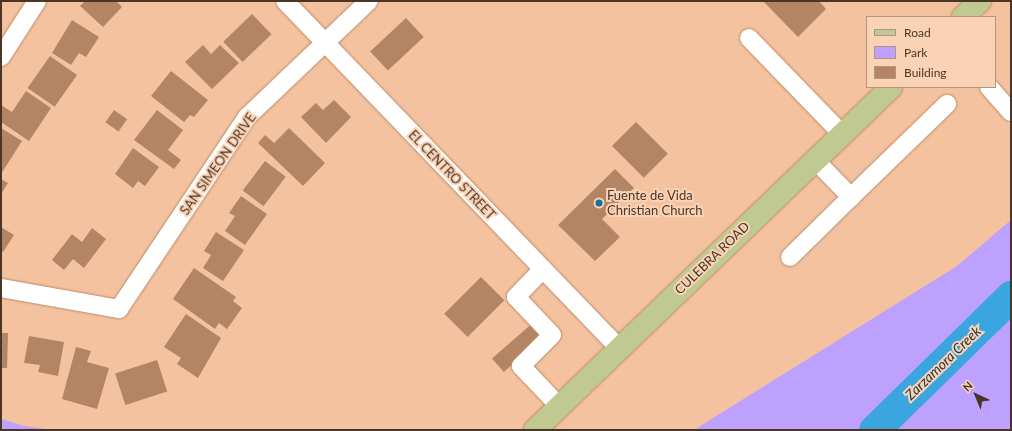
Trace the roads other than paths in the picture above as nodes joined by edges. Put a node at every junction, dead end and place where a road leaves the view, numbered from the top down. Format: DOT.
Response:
graph roads {
  1 [pos="37,1"];
  2 [pos="285,1"];
  3 [pos="369,1"];
  4 [pos="980,1"];
  5 [pos="964,16"];
  6 [pos="749,38"];
  7 [pos="325,43"];
  8 [pos="1,57"];
  9 [pos="890,88"];
  10 [pos="990,88"];
  11 [pos="947,104"];
  12 [pos="1011,112"];
  13 [pos="842,134"];
  14 [pos="815,160"];
  15 [pos="850,197"];
  16 [pos="790,257"];
  17 [pos="543,269"];
  18 [pos="1,288"];
  19 [pos="619,348"];
  20 [pos="559,406"];
  21 [pos="535,430"];
  1 -- 8 [label="street"];
  2 -- 7 [label="street, EL CENTRO STREET"];
  3 -- 7 [label="street, SAN SIMEON DRIVE"];
  4 -- 5 [label="main road"];
  6 -- 13 [label="street"];
  7 -- 17 [label="street, EL CENTRO STREET"];
  7 -- 18 [label="street, SAN SIMEON DRIVE"];
  9 -- 13 [label="main road, CULEBRA ROAD"];
  10 -- 12 [label="street"];
  11 -- 15 [label="street"];
  13 -- 14 [label="main road, CULEBRA ROAD"];
  14 -- 15 [label="street"];
  14 -- 19 [label="main road, CULEBRA ROAD"];
  15 -- 16 [label="street"];
  17 -- 19 [label="street, EL CENTRO STREET"];
  17 -- 20 [label="street"];
  19 -- 20 [label="main road, CULEBRA ROAD"];
  20 -- 21 [label="main road, CULEBRA ROAD"];
}
